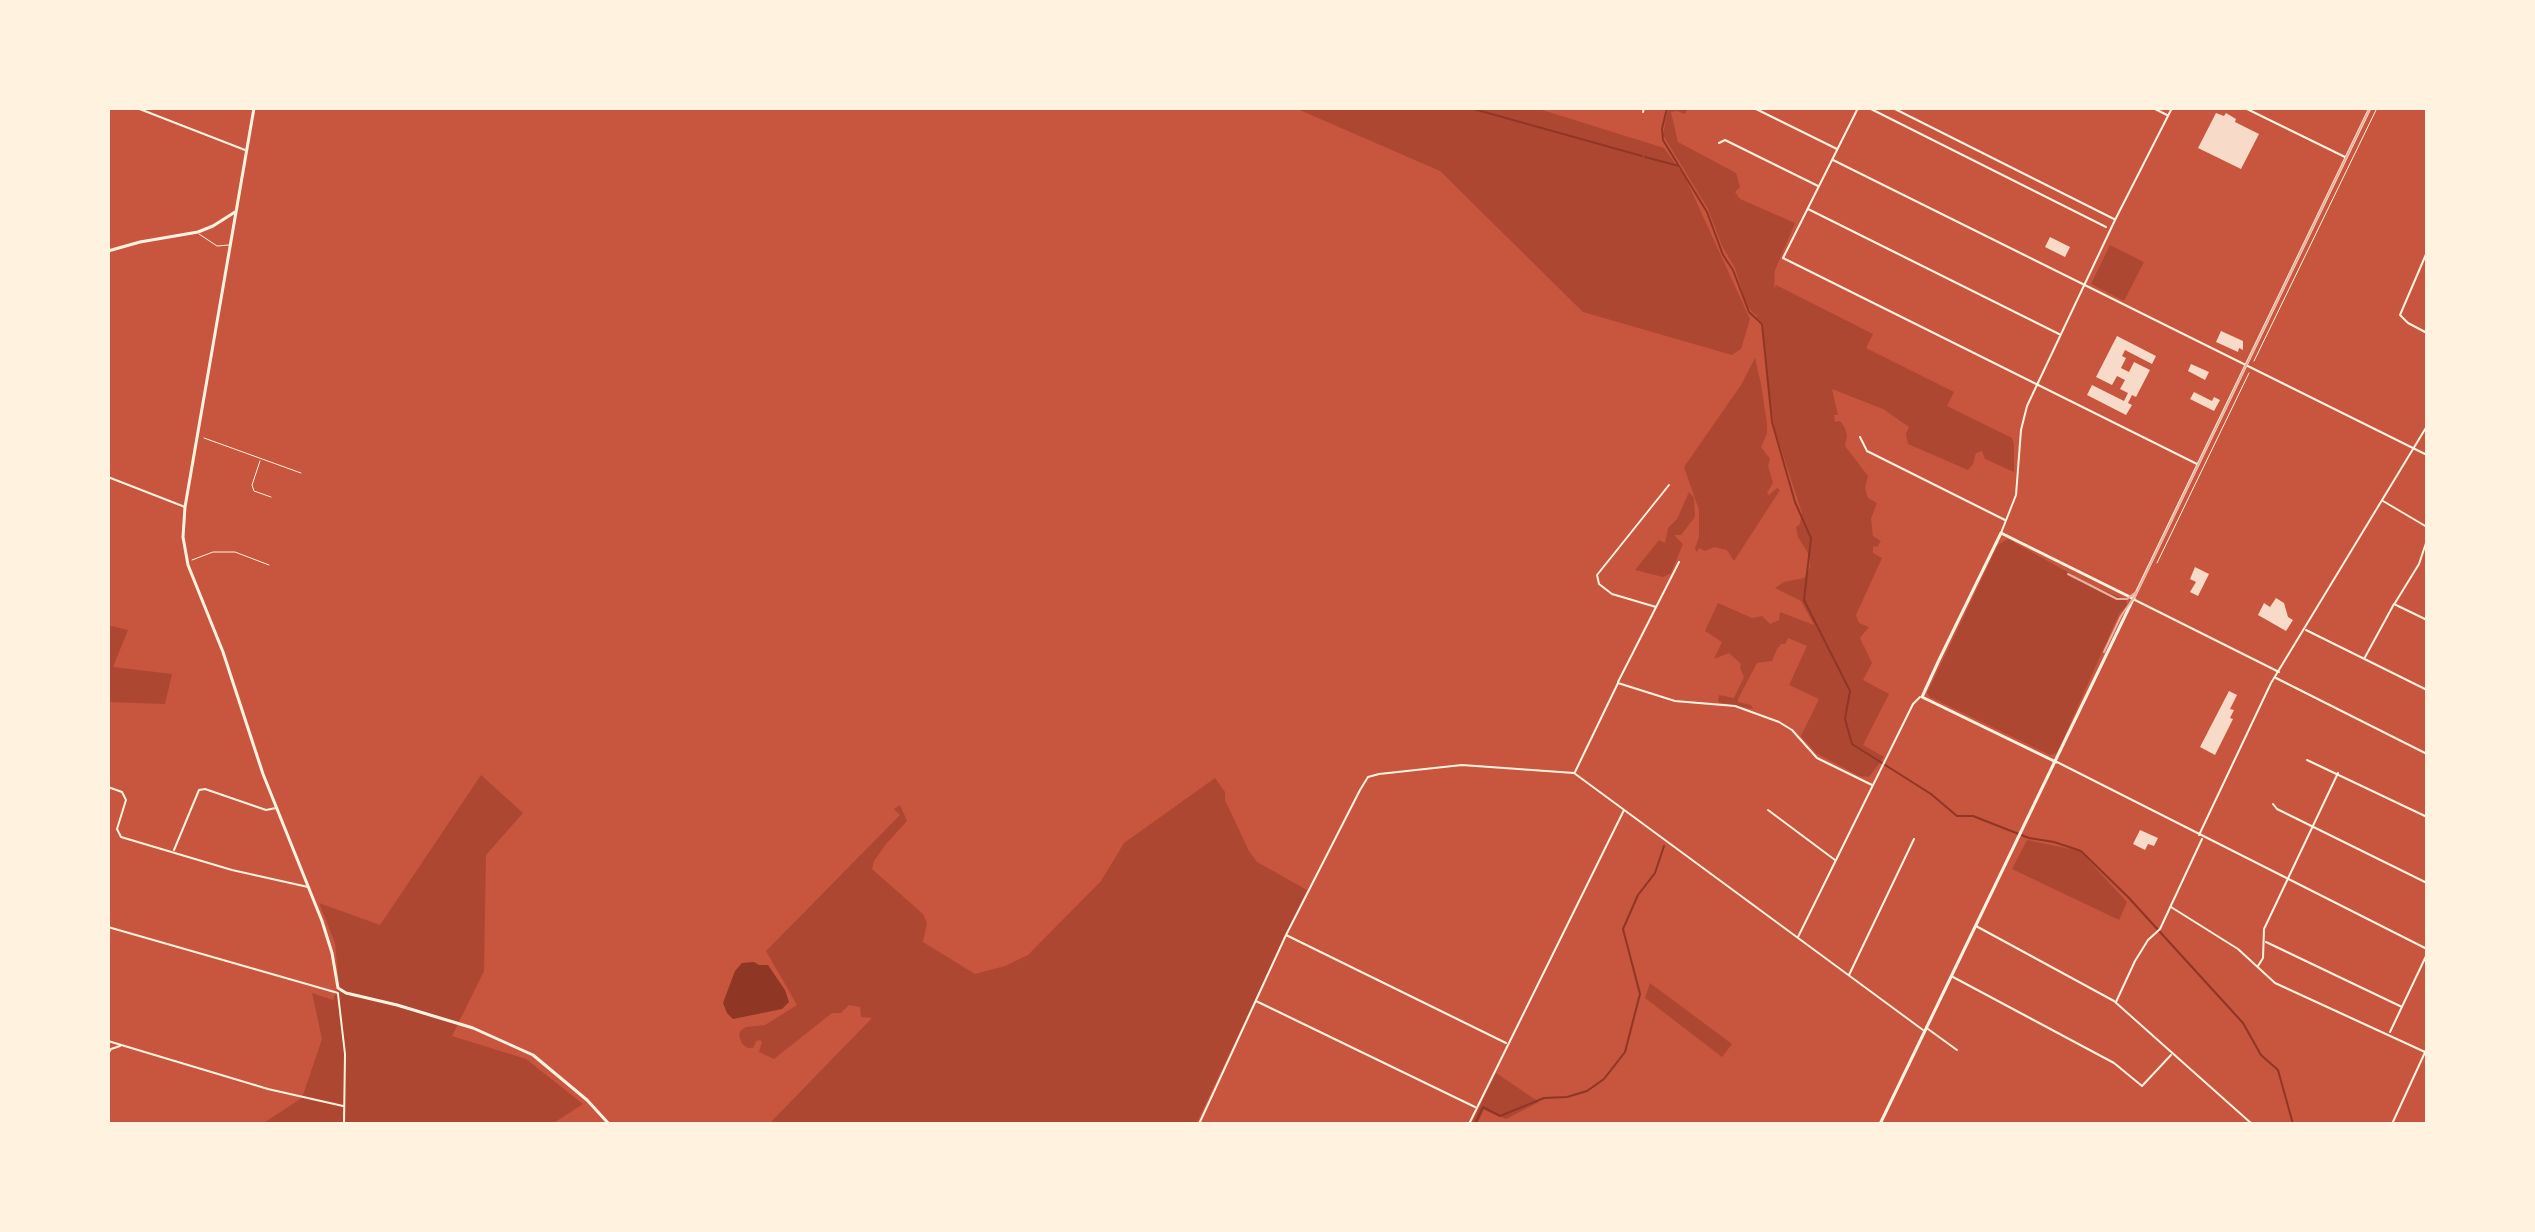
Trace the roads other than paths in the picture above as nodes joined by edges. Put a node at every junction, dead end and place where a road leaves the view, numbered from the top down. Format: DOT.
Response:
graph roads {
  1 [pos="137,108"];
  2 [pos="254,108"];
  3 [pos="1754,108"];
  4 [pos="1858,108"];
  5 [pos="1869,108"];
  6 [pos="1883,108"];
  7 [pos="1893,108"];
  8 [pos="2153,108"];
  9 [pos="2172,108"];
  10 [pos="2245,108"];
  11 [pos="2370,108"];
  12 [pos="1880,114"];
  13 [pos="2168,116"];
  14 [pos="1719,143"];
  15 [pos="246,150"];
  16 [pos="1838,150"];
  17 [pos="2346,158"];
  18 [pos="1833,160"];
  19 [pos="2014,168"];
  20 [pos="2009,178"];
  21 [pos="1819,187"];
  22 [pos="1808,209"];
  23 [pos="235,212"];
  24 [pos="2115,220"];
  25 [pos="2106,227"];
  26 [pos="198,232"];
  27 [pos="229,245"];
  28 [pos="108,251"];
  29 [pos="2427,252"];
  30 [pos="2084,285"];
  31 [pos="2427,333"];
  32 [pos="2060,335"];
  33 [pos="2248,369"];
  34 [pos="2037,384"];
  35 [pos="2427,426"];
  36 [pos="1860,437"];
  37 [pos="2415,449"];
  38 [pos="2427,455"];
  39 [pos="2198,464"];
  40 [pos="108,477"];
  41 [pos="1669,485"];
  42 [pos="2382,500"];
  43 [pos="185,507"];
  44 [pos="2006,520"];
  45 [pos="2427,527"];
  46 [pos="2001,533"];
  47 [pos="2427,540"];
  48 [pos="1679,562"];
  49 [pos="2134,599"];
  50 [pos="2394,604"];
  51 [pos="1656,607"];
  52 [pos="2427,620"];
  53 [pos="2305,630"];
  54 [pos="2364,659"];
  55 [pos="2280,672"];
  56 [pos="2275,678"];
  57 [pos="1618,683"];
  58 [pos="2427,690"];
  59 [pos="1922,697"];
  60 [pos="2427,754"];
  61 [pos="2307,760"];
  62 [pos="2056,762"];
  63 [pos="1574,773"];
  64 [pos="2338,773"];
  65 [pos="1872,785"];
  66 [pos="108,787"];
  67 [pos="2273,804"];
  68 [pos="276,808"];
  69 [pos="1624,809"];
  70 [pos="1768,810"];
  71 [pos="2427,817"];
  72 [pos="2313,827"];
  73 [pos="2200,836"];
  74 [pos="1914,839"];
  75 [pos="173,851"];
  76 [pos="1835,860"];
  77 [pos="2287,880"];
  78 [pos="2427,883"];
  79 [pos="309,888"];
  80 [pos="2171,907"];
  81 [pos="1976,926"];
  82 [pos="108,927"];
  83 [pos="1286,935"];
  84 [pos="1798,938"];
  85 [pos="2263,942"];
  86 [pos="2427,949"];
  87 [pos="2427,954"];
  88 [pos="2258,967"];
  89 [pos="1849,976"];
  90 [pos="1952,977"];
  91 [pos="338,990"];
  92 [pos="1256,1001"];
  93 [pos="2115,1003"];
  94 [pos="2402,1007"];
  95 [pos="1926,1030"];
  96 [pos="2389,1034"];
  97 [pos="108,1041"];
  98 [pos="1507,1044"];
  99 [pos="121,1046"];
  100 [pos="1957,1050"];
  101 [pos="2426,1050"];
  102 [pos="108,1054"];
  103 [pos="2172,1055"];
  104 [pos="343,1106"];
  105 [pos="1477,1107"];
  106 [pos="344,1124"];
  107 [pos="609,1124"];
  108 [pos="1199,1124"];
  109 [pos="1469,1124"];
  110 [pos="1880,1124"];
  111 [pos="2252,1124"];
  112 [pos="2392,1124"];
  1 -- 15 [label="street"];
  2 -- 15 [label="street"];
  3 -- 16 [label="street"];
  4 -- 16 [label="street"];
  5 -- 12 [label="street"];
  6 -- 12 [label="street"];
  7 -- 19 [label="street"];
  8 -- 13 [label="street"];
  9 -- 13 [label="street"];
  10 -- 17 [label="street"];
  11 -- 17 [label="street"];
  12 -- 20 [label="street"];
  13 -- 24 [label="street"];
  14 -- 21 [label="street"];
  15 -- 23 [label="street"];
  16 -- 18 [label="street"];
  17 -- 33 [label="street"];
  18 -- 21 [label="street"];
  18 -- 30 [label="street"];
  19 -- 20 [label="street"];
  19 -- 24 [label="street"];
  20 -- 25 [label="street"];
  21 -- 22 [label="street"];
  22 -- 32 [label="street"];
  22 -- 34 [label="street"];
  23 -- 26 [label="street"];
  23 -- 27 [label="street"];
  24 -- 30 [label="street"];
  26 -- 27 [label="lane"];
  26 -- 28 [label="street"];
  27 -- 43 [label="street"];
  29 -- 31 [label="street"];
  30 -- 32 [label="street"];
  30 -- 33 [label="street"];
  32 -- 34 [label="street"];
  33 -- 37 [label="street"];
  33 -- 39 [label="street"];
  34 -- 39 [label="street"];
  34 -- 44 [label="street"];
  35 -- 37 [label="street"];
  36 -- 44 [label="street"];
  37 -- 38 [label="street"];
  37 -- 42 [label="street"];
  39 -- 49 [label="street"];
  40 -- 43 [label="street"];
  41 -- 51 [label="street"];
  42 -- 45 [label="street"];
  42 -- 53 [label="street"];
  43 -- 68 [label="street"];
  44 -- 46 [label="street"];
  46 -- 49 [label="street"];
  46 -- 59 [label="street"];
  47 -- 50 [label="street"];
  48 -- 51 [label="street"];
  49 -- 55 [label="street"];
  49 -- 62 [label="street"];
  50 -- 52 [label="street"];
  50 -- 54 [label="street"];
  51 -- 57 [label="street"];
  53 -- 54 [label="street"];
  53 -- 55 [label="street"];
  54 -- 58 [label="street"];
  55 -- 56 [label="street"];
  56 -- 60 [label="street"];
  56 -- 73 [label="street"];
  57 -- 63 [label="street"];
  57 -- 65 [label="street"];
  59 -- 62 [label="street"];
  59 -- 65 [label="street"];
  61 -- 64 [label="street"];
  62 -- 73 [label="street"];
  62 -- 81 [label="street"];
  63 -- 69 [label="street"];
  63 -- 83 [label="street"];
  64 -- 71 [label="street"];
  64 -- 72 [label="street"];
  65 -- 76 [label="street"];
  66 -- 75 [label="street"];
  67 -- 72 [label="street"];
  68 -- 75 [label="street"];
  68 -- 79 [label="street"];
  69 -- 84 [label="street"];
  69 -- 98 [label="street"];
  70 -- 76 [label="street"];
  72 -- 77 [label="street"];
  72 -- 78 [label="street"];
  73 -- 77 [label="street"];
  73 -- 80 [label="street"];
  74 -- 89 [label="street"];
  75 -- 79 [label="street"];
  76 -- 84 [label="street"];
  77 -- 85 [label="street"];
  77 -- 86 [label="street"];
  79 -- 91 [label="street"];
  80 -- 88 [label="street"];
  80 -- 93 [label="street"];
  81 -- 90 [label="street"];
  81 -- 93 [label="street"];
  82 -- 91 [label="street"];
  83 -- 92 [label="street"];
  83 -- 98 [label="street"];
  84 -- 89 [label="street"];
  85 -- 88 [label="street"];
  85 -- 94 [label="street"];
  87 -- 94 [label="street"];
  88 -- 96 [label="street"];
  89 -- 95 [label="street"];
  90 -- 95 [label="street"];
  90 -- 103 [label="street"];
  91 -- 104 [label="street"];
  91 -- 107 [label="street"];
  92 -- 105 [label="street"];
  92 -- 108 [label="street"];
  93 -- 103 [label="street"];
  94 -- 96 [label="street"];
  95 -- 100 [label="street"];
  95 -- 110 [label="street"];
  96 -- 101 [label="street"];
  97 -- 99 [label="street"];
  98 -- 105 [label="street"];
  99 -- 102 [label="street"];
  99 -- 104 [label="street"];
  101 -- 112 [label="street"];
  103 -- 111 [label="street"];
  104 -- 106 [label="street"];
  105 -- 109 [label="street"];
}
